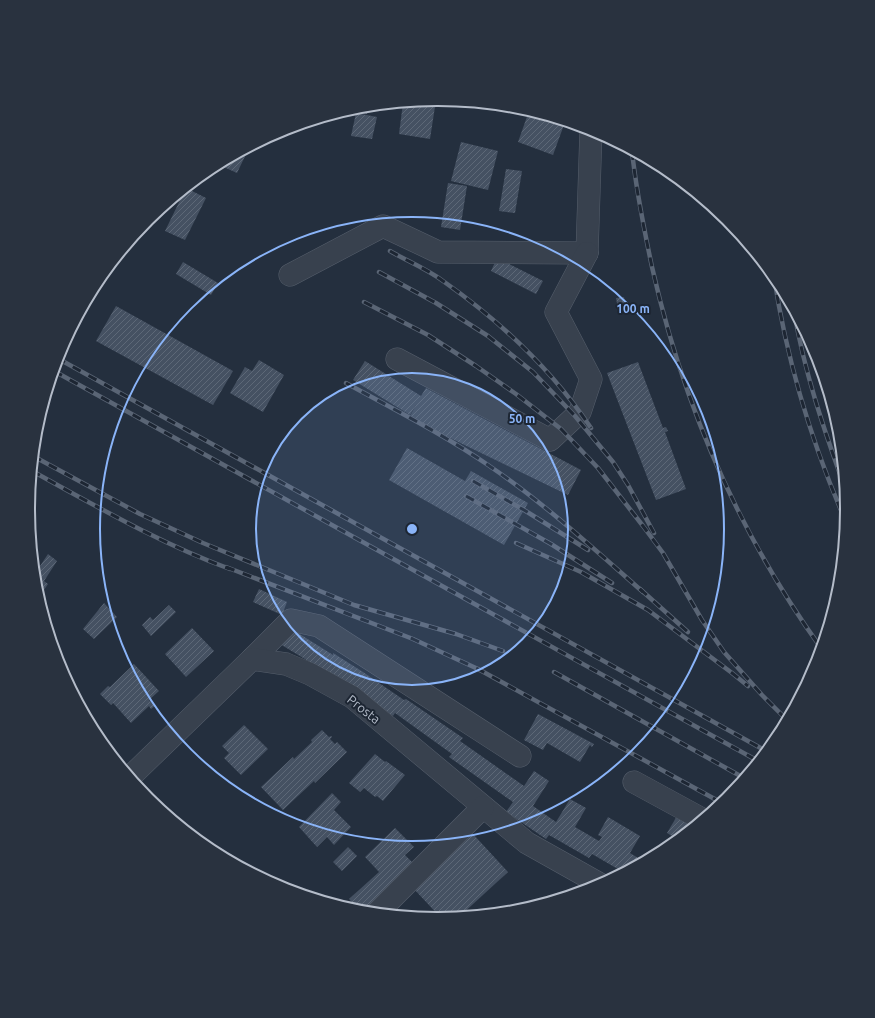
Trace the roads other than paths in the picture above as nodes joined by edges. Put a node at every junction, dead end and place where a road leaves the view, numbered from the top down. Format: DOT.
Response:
graph roads {
  1 [pos="591,137"];
  2 [pos="587,254"];
  3 [pos="290,275"];
  4 [pos="397,359"];
  5 [pos="252,659"];
  6 [pos="520,756"];
  7 [pos="134,773"];
  8 [pos="634,782"];
  9 [pos="483,807"];
  10 [pos="697,816"];
  11 [pos="593,880"];
  12 [pos="382,907"];
  1 -- 2 [label="street"];
  2 -- 3 [label="street"];
  2 -- 4 [label="street"];
  5 -- 6 [label="street"];
  5 -- 7 [label="street"];
  5 -- 9 [label="street, Prosta"];
  8 -- 10 [label="street"];
  9 -- 11 [label="street, Prosta"];
  9 -- 12 [label="street"];
}
